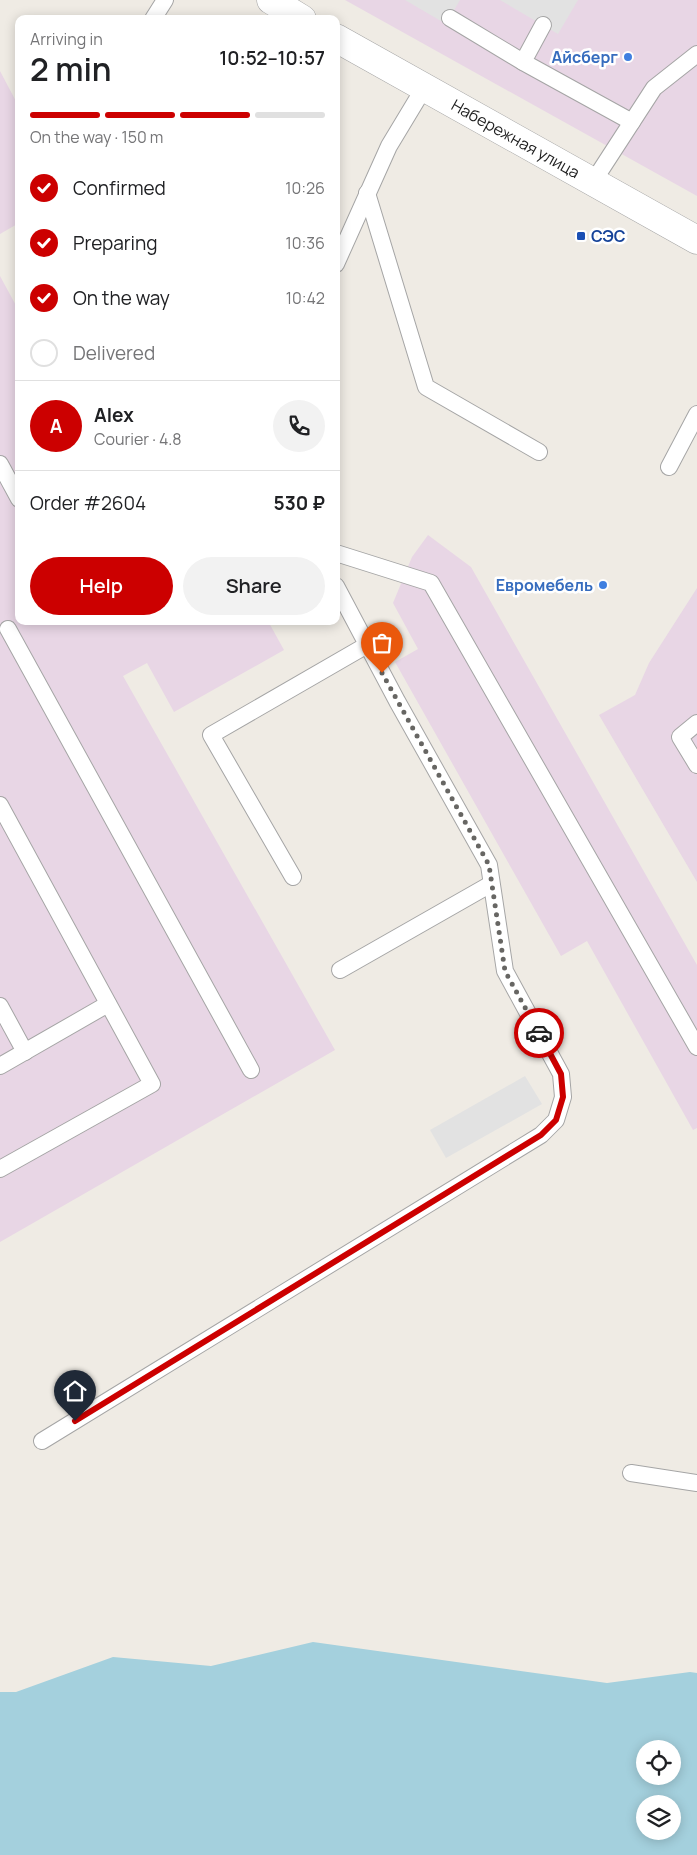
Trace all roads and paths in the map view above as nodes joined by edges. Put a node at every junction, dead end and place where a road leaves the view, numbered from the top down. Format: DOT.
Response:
graph roads {
  1 [pos="165,0"];
  2 [pos="271,0"];
  3 [pos="156,15"];
  4 [pos="295,15"];
  5 [pos="450,18"];
  6 [pos="543,26"];
  7 [pos="340,40"];
  8 [pos="697,54"];
  9 [pos="523,62"];
  10 [pos="424,88"];
  11 [pos="632,122"];
  12 [pos="593,182"];
  13 [pos="366,193"];
  14 [pos="697,240"];
  15 [pos="340,255"];
  16 [pos="697,414"];
  17 [pos="539,452"];
  18 [pos="0,464"];
  19 [pos="669,467"];
  20 [pos="15,492"];
  21 [pos="340,554"];
  22 [pos="340,594"];
  23 [pos="10,628"];
  24 [pos="367,645"];
  25 [pos="697,722"];
  26 [pos="697,765"];
  27 [pos="0,805"];
  28 [pos="293,877"];
  29 [pos="491,884"];
  30 [pos="340,970"];
  31 [pos="108,1004"];
  32 [pos="0,1006"];
  33 [pos="697,1047"];
  34 [pos="25,1052"];
  35 [pos="0,1066"];
  36 [pos="251,1070"];
  37 [pos="0,1169"];
  38 [pos="42,1441"];
  39 [pos="631,1472"];
  40 [pos="697,1483"];
  1 -- 3 [label="lane"];
  2 -- 4 [label="street"];
  5 -- 9 [label="lane"];
  6 -- 9 [label="lane"];
  7 -- 10 [label="street, Набережная улица"];
  8 -- 11 [label="lane"];
  9 -- 11 [label="lane"];
  10 -- 12 [label="street, Набережная улица"];
  10 -- 13 [label="lane"];
  11 -- 12 [label="lane"];
  12 -- 14 [label="street, Набережная улица"];
  13 -- 15 [label="lane"];
  13 -- 17 [label="lane"];
  16 -- 19 [label="lane"];
  18 -- 20 [label="lane"];
  21 -- 33 [label="lane"];
  22 -- 24 [label="lane"];
  23 -- 36 [label="lane"];
  24 -- 28 [label="lane"];
  24 -- 29 [label="lane"];
  25 -- 26 [label="lane"];
  27 -- 31 [label="lane"];
  29 -- 30 [label="lane"];
  29 -- 38 [label="lane"];
  31 -- 34 [label="lane"];
  31 -- 37 [label="lane"];
  32 -- 34 [label="lane"];
  34 -- 35 [label="lane"];
  39 -- 40 [label="lane"];
}
